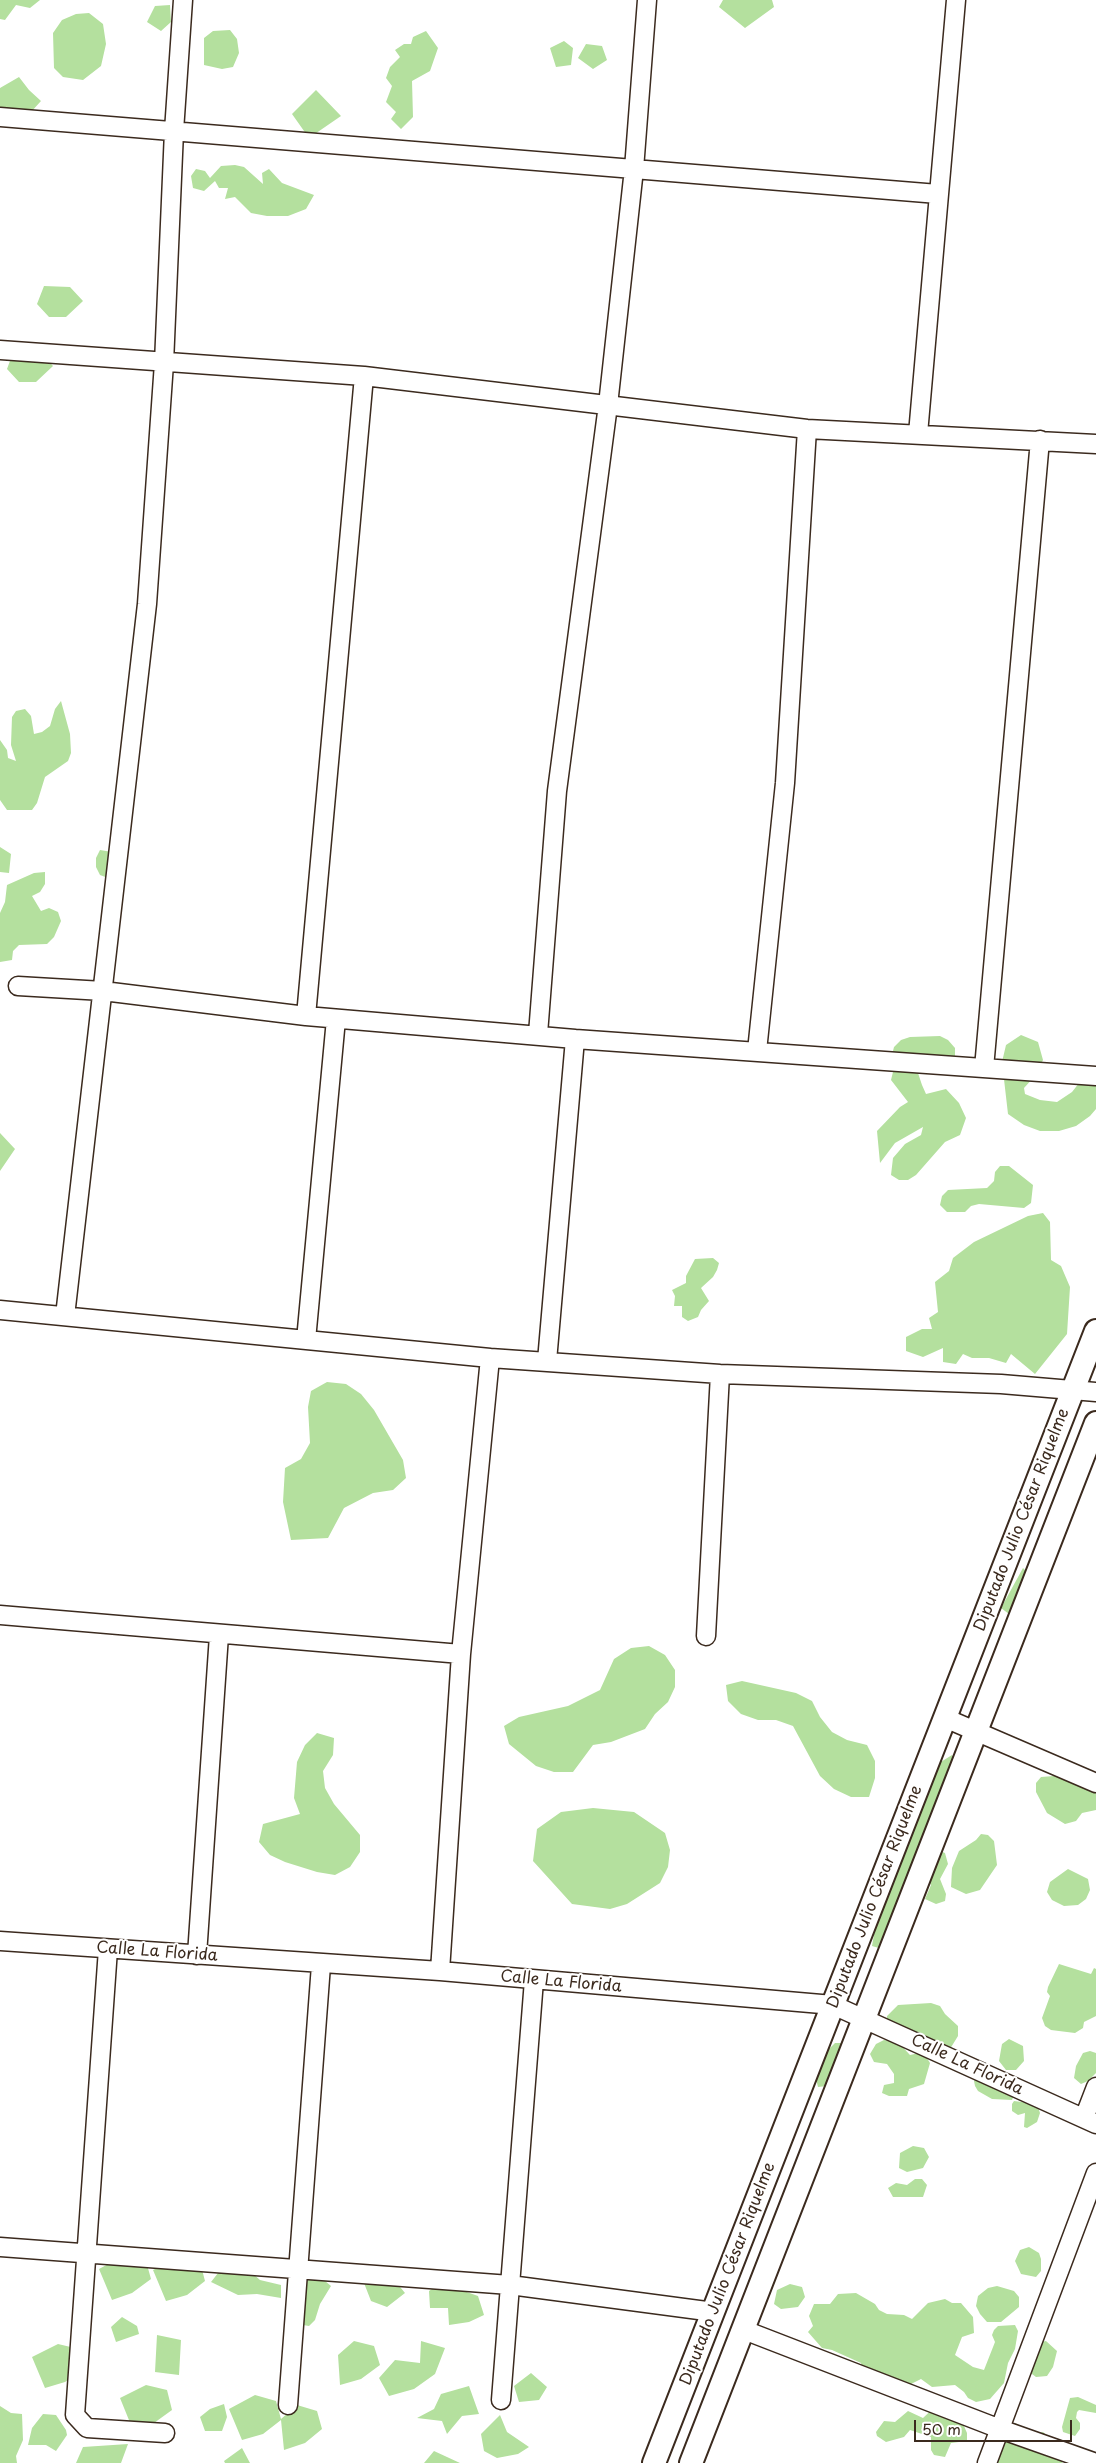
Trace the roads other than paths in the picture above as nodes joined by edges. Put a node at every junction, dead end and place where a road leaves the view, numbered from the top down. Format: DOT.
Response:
graph roads {
  1 [pos="183,0"];
  2 [pos="646,0"];
  3 [pos="956,0"];
  4 [pos="0,117"];
  5 [pos="174,131"];
  6 [pos="634,170"];
  7 [pos="938,194"];
  8 [pos="0,350"];
  9 [pos="164,362"];
  10 [pos="364,376"];
  11 [pos="608,405"];
  12 [pos="807,429"];
  13 [pos="918,434"];
  14 [pos="1040,440"];
  15 [pos="1096,444"];
  16 [pos="18,986"];
  17 [pos="102,991"];
  18 [pos="306,1016"];
  19 [pos="336,1019"];
  20 [pos="538,1034"];
  21 [pos="575,1039"];
  22 [pos="757,1051"];
  23 [pos="984,1068"];
  24 [pos="1096,1076"];
  25 [pos="0,1310"];
  26 [pos="65,1316"];
  27 [pos="1096,1331"];
  28 [pos="306,1340"];
  29 [pos="490,1358"];
  30 [pos="547,1361"];
  31 [pos="720,1374"];
  32 [pos="1072,1390"];
  33 [pos="1096,1392"];
  34 [pos="1096,1423"];
  35 [pos="0,1615"];
  36 [pos="219,1634"];
  37 [pos="706,1636"];
  38 [pos="461,1654"];
  39 [pos="945,1718"];
  40 [pos="975,1731"];
  41 [pos="1096,1783"];
  42 [pos="0,1941"];
  43 [pos="108,1949"];
  44 [pos="197,1955"];
  45 [pos="321,1965"];
  46 [pos="440,1971"];
  47 [pos="534,1980"];
  48 [pos="832,2005"];
  49 [pos="866,2019"];
  50 [pos="1096,2087"];
  51 [pos="1090,2121"];
  52 [pos="1096,2173"];
  53 [pos="0,2247"];
  54 [pos="86,2254"];
  55 [pos="298,2270"];
  56 [pos="510,2285"];
  57 [pos="714,2312"];
  58 [pos="744,2330"];
  59 [pos="702,2342"];
  60 [pos="734,2354"];
  61 [pos="500,2400"];
  62 [pos="288,2405"];
  63 [pos="1000,2429"];
  64 [pos="165,2432"];
  65 [pos="654,2463"];
  66 [pos="692,2463"];
  67 [pos="987,2463"];
  68 [pos="1096,2463"];
  1 -- 5 [label="street"];
  2 -- 6 [label="street"];
  3 -- 7 [label="street"];
  4 -- 5 [label="street"];
  5 -- 6 [label="street"];
  5 -- 9 [label="street"];
  6 -- 7 [label="street"];
  6 -- 11 [label="street"];
  7 -- 13 [label="street"];
  8 -- 9 [label="street"];
  9 -- 10 [label="street"];
  9 -- 17 [label="street"];
  10 -- 11 [label="street"];
  10 -- 18 [label="street"];
  11 -- 12 [label="street"];
  11 -- 20 [label="street"];
  12 -- 13 [label="street"];
  12 -- 22 [label="street"];
  13 -- 14 [label="street"];
  14 -- 15 [label="street"];
  14 -- 23 [label="street"];
  16 -- 17 [label="street"];
  17 -- 18 [label="street"];
  17 -- 26 [label="street"];
  18 -- 19 [label="street"];
  19 -- 20 [label="street"];
  19 -- 28 [label="street"];
  20 -- 21 [label="street"];
  21 -- 22 [label="street"];
  21 -- 30 [label="street"];
  22 -- 23 [label="street"];
  23 -- 24 [label="street"];
  25 -- 26 [label="street"];
  26 -- 28 [label="street"];
  27 -- 32 [label="street, Diputado Julio César Riquelme"];
  28 -- 29 [label="street"];
  29 -- 30 [label="street"];
  29 -- 38 [label="street"];
  30 -- 31 [label="street"];
  31 -- 32 [label="street"];
  31 -- 37 [label="street"];
  32 -- 33 [label="street"];
  32 -- 39 [label="street, Diputado Julio César Riquelme"];
  34 -- 40 [label="street, Diputado Julio César Riquelme"];
  35 -- 36 [label="street"];
  36 -- 38 [label="street"];
  36 -- 44 [label="street"];
  38 -- 46 [label="street"];
  39 -- 40 [label="street"];
  39 -- 48 [label="street, Diputado Julio César Riquelme"];
  40 -- 41 [label="street"];
  40 -- 49 [label="street, Diputado Julio César Riquelme"];
  42 -- 43 [label="street, Calle La Florida"];
  43 -- 44 [label="street, Calle La Florida"];
  43 -- 54 [label="street"];
  44 -- 45 [label="street, Calle La Florida"];
  45 -- 46 [label="street, Calle La Florida"];
  45 -- 55 [label="street"];
  46 -- 47 [label="street, Calle La Florida"];
  47 -- 48 [label="street, Calle La Florida"];
  47 -- 56 [label="street"];
  48 -- 49 [label="street, Calle La Florida"];
  48 -- 57 [label="street, Diputado Julio César Riquelme"];
  49 -- 51 [label="street, Calle La Florida"];
  49 -- 58 [label="street, Diputado Julio César Riquelme"];
  50 -- 51 [label="street"];
  52 -- 63 [label="street"];
  53 -- 54 [label="street"];
  54 -- 55 [label="street"];
  54 -- 64 [label="street"];
  55 -- 56 [label="street"];
  55 -- 62 [label="street"];
  56 -- 57 [label="street"];
  56 -- 61 [label="street"];
  57 -- 59 [label="street, Diputado Julio César Riquelme"];
  58 -- 60 [label="street, Diputado Julio César Riquelme"];
  58 -- 63 [label="street"];
  59 -- 60 [label="street"];
  59 -- 65 [label="street, Diputado Julio César Riquelme"];
  60 -- 66 [label="street, Diputado Julio César Riquelme"];
  63 -- 67 [label="street"];
  63 -- 68 [label="street"];
}
